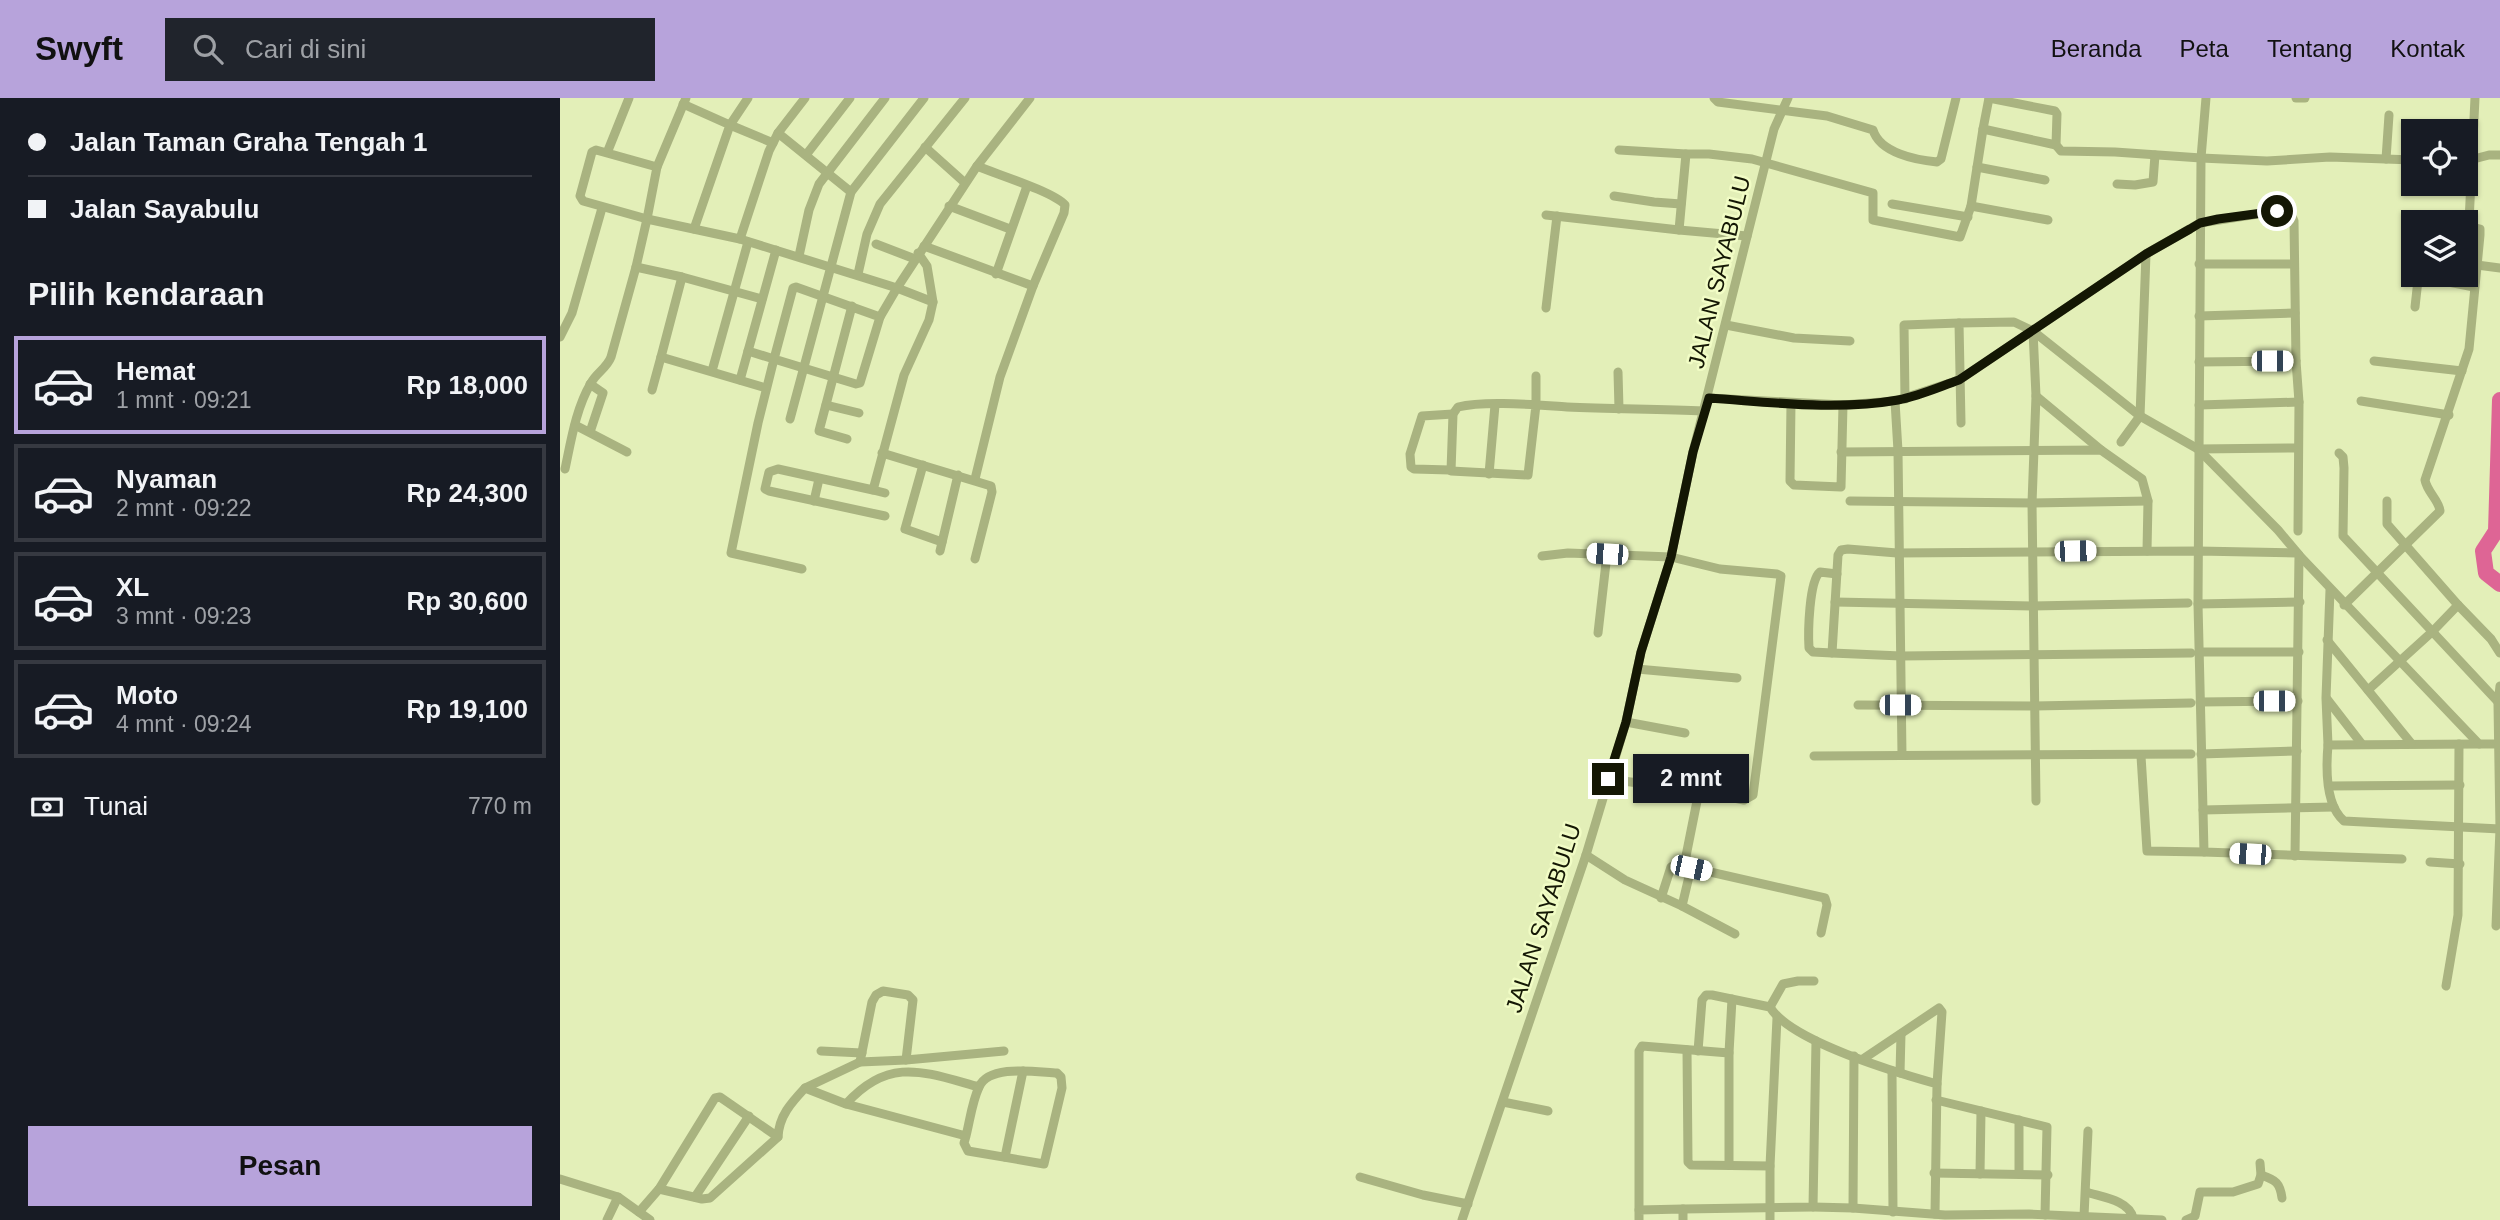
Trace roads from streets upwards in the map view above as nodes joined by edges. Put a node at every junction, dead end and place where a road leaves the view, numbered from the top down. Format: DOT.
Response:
graph roads {
  1 [pos="629,98"];
  2 [pos="748,98"];
  3 [pos="805,98"];
  4 [pos="850,98"];
  5 [pos="884,98"];
  6 [pos="924,98"];
  7 [pos="965,98"];
  8 [pos="1030,98"];
  9 [pos="1714,98"];
  10 [pos="1788,98"];
  11 [pos="1956,98"];
  12 [pos="1986,98"];
  13 [pos="2206,98"];
  14 [pos="2296,98"];
  15 [pos="2305,98"];
  16 [pos="2475,98"];
  17 [pos="684,101"];
  18 [pos="1781,111"];
  19 [pos="2389,115"];
  20 [pos="2473,119"];
  21 [pos="730,125"];
  22 [pos="1983,128"];
  23 [pos="778,133"];
  24 [pos="773,143"];
  25 [pos="2056,145"];
  26 [pos="925,148"];
  27 [pos="1619,150"];
  28 [pos="607,153"];
  29 [pos="1686,154"];
  30 [pos="806,155"];
  31 [pos="2155,155"];
  32 [pos="2500,156"];
  33 [pos="2201,158"];
  34 [pos="2478,158"];
  35 [pos="2386,159"];
  36 [pos="2401,160"];
  37 [pos="1766,163"];
  38 [pos="977,166"];
  39 [pos="657,167"];
  40 [pos="1977,167"];
  41 [pos="827,172"];
  42 [pos="2045,180"];
  43 [pos="964,182"];
  44 [pos="2117,184"];
  45 [pos="1027,186"];
  46 [pos="851,191"];
  47 [pos="1614,195"];
  48 [pos="1681,204"];
  49 [pos="1892,204"];
  50 [pos="949,206"];
  51 [pos="1970,206"];
  52 [pos="602,208"];
  53 [pos="1546,215"];
  54 [pos="1558,216"];
  55 [pos="1968,217"];
  56 [pos="647,219"];
  57 [pos="2048,220"];
  58 [pos="2200,223"];
  59 [pos="2478,228"];
  60 [pos="694,229"];
  61 [pos="1010,229"];
  62 [pos="1679,230"];
  63 [pos="1747,236"];
  64 [pos="744,241"];
  65 [pos="876,244"];
  66 [pos="776,250"];
  67 [pos="919,253"];
  68 [pos="2478,253"];
  69 [pos="2146,254"];
  70 [pos="799,256"];
  71 [pos="2199,264"];
  72 [pos="2294,264"];
  73 [pos="2478,265"];
  74 [pos="636,267"];
  75 [pos="831,267"];
  76 [pos="2500,268"];
  77 [pos="858,274"];
  78 [pos="996,274"];
  79 [pos="682,277"];
  80 [pos="1033,286"];
  81 [pos="2417,287"];
  82 [pos="2474,287"];
  83 [pos="897,288"];
  84 [pos="734,291"];
  85 [pos="823,296"];
  86 [pos="762,299"];
  87 [pos="933,302"];
  88 [pos="852,306"];
  89 [pos="2415,307"];
  90 [pos="1546,308"];
  91 [pos="2295,313"];
  92 [pos="2199,316"];
  93 [pos="880,317"];
  94 [pos="1959,323"];
  95 [pos="1726,324"];
  96 [pos="2033,331"];
  97 [pos="560,337"];
  98 [pos="1850,341"];
  99 [pos="748,351"];
  100 [pos="661,357"];
  101 [pos="774,359"];
  102 [pos="2296,361"];
  103 [pos="2199,362"];
  104 [pos="2374,362"];
  105 [pos="804,369"];
  106 [pos="2462,370"];
  107 [pos="712,371"];
  108 [pos="1618,372"];
  109 [pos="1536,376"];
  110 [pos="834,377"];
  111 [pos="740,380"];
  112 [pos="1959,380"];
  113 [pos="590,384"];
  114 [pos="766,388"];
  115 [pos="652,390"];
  116 [pos="2036,396"];
  117 [pos="1709,398"];
  118 [pos="1900,400"];
  119 [pos="2361,401"];
  120 [pos="2299,402"];
  121 [pos="1791,403"];
  122 [pos="826,405"];
  123 [pos="1495,405"];
  124 [pos="1536,405"];
  125 [pos="1843,405"];
  126 [pos="2199,405"];
  127 [pos="1619,409"];
  128 [pos="1704,411"];
  129 [pos="859,413"];
  130 [pos="1453,414"];
  131 [pos="2449,415"];
  132 [pos="2140,416"];
  133 [pos="790,419"];
  134 [pos="1961,424"];
  135 [pos="575,425"];
  136 [pos="590,432"];
  137 [pos="847,439"];
  138 [pos="2121,442"];
  139 [pos="2298,448"];
  140 [pos="2034,449"];
  141 [pos="2198,449"];
  142 [pos="2101,450"];
  143 [pos="1898,451"];
  144 [pos="627,452"];
  145 [pos="1841,452"];
  146 [pos="882,453"];
  147 [pos="2339,453"];
  148 [pos="923,466"];
  149 [pos="565,468"];
  150 [pos="1450,470"];
  151 [pos="1489,474"];
  152 [pos="958,475"];
  153 [pos="820,479"];
  154 [pos="975,479"];
  155 [pos="873,490"];
  156 [pos="885,493"];
  157 [pos="2387,500"];
  158 [pos="814,501"];
  159 [pos="1850,501"];
  160 [pos="2148,501"];
  161 [pos="1897,502"];
  162 [pos="2032,503"];
  163 [pos="885,516"];
  164 [pos="2298,531"];
  165 [pos="2406,546"];
  166 [pos="2147,551"];
  167 [pos="2198,551"];
  168 [pos="1898,553"];
  169 [pos="2033,553"];
  170 [pos="1607,554"];
  171 [pos="2299,555"];
  172 [pos="1542,556"];
  173 [pos="1671,557"];
  174 [pos="975,559"];
  175 [pos="802,569"];
  176 [pos="2378,573"];
  177 [pos="1837,574"];
  178 [pos="2330,590"];
  179 [pos="2300,601"];
  180 [pos="1835,602"];
  181 [pos="2188,603"];
  182 [pos="1900,604"];
  183 [pos="2198,604"];
  184 [pos="2344,605"];
  185 [pos="2458,605"];
  186 [pos="2032,606"];
  187 [pos="2433,631"];
  188 [pos="1598,633"];
  189 [pos="2327,640"];
  190 [pos="2299,652"];
  191 [pos="1832,653"];
  192 [pos="2196,653"];
  193 [pos="2500,653"];
  194 [pos="2035,655"];
  195 [pos="1901,656"];
  196 [pos="2400,660"];
  197 [pos="1637,669"];
  198 [pos="1737,678"];
  199 [pos="2500,686"];
  200 [pos="2368,690"];
  201 [pos="2326,698"];
  202 [pos="2298,701"];
  203 [pos="2195,702"];
  204 [pos="2499,704"];
  205 [pos="1858,705"];
  206 [pos="1900,705"];
  207 [pos="2034,706"];
  208 [pos="1626,722"];
  209 [pos="1685,733"];
  210 [pos="2361,743"];
  211 [pos="2411,743"];
  212 [pos="2459,744"];
  213 [pos="2479,744"];
  214 [pos="2500,744"];
  215 [pos="2328,745"];
  216 [pos="2297,751"];
  217 [pos="2196,754"];
  218 [pos="1902,755"];
  219 [pos="1814,756"];
  220 [pos="2036,756"];
  221 [pos="2141,756"];
  222 [pos="1608,779"];
  223 [pos="2460,785"];
  224 [pos="2329,786"];
  225 [pos="2500,787"];
  226 [pos="1699,791"];
  227 [pos="2036,801"];
  228 [pos="2296,807"];
  229 [pos="2334,807"];
  230 [pos="2203,810"];
  231 [pos="2459,828"];
  232 [pos="2500,829"];
  233 [pos="2204,852"];
  234 [pos="1586,855"];
  235 [pos="2295,856"];
  236 [pos="2402,859"];
  237 [pos="2430,862"];
  238 [pos="2460,864"];
  239 [pos="1688,867"];
  240 [pos="1661,898"];
  241 [pos="1682,906"];
  242 [pos="2496,926"];
  243 [pos="1821,933"];
  244 [pos="1735,934"];
  245 [pos="1814,981"];
  246 [pos="2446,986"];
  247 [pos="1732,999"];
  248 [pos="1770,1007"];
  249 [pos="1777,1018"];
  250 [pos="1901,1034"];
  251 [pos="1816,1041"];
  252 [pos="1687,1050"];
  253 [pos="821,1051"];
  254 [pos="1004,1051"];
  255 [pos="1699,1051"];
  256 [pos="1729,1053"];
  257 [pos="861,1057"];
  258 [pos="1859,1058"];
  259 [pos="906,1060"];
  260 [pos="1023,1071"];
  261 [pos="1896,1072"];
  262 [pos="1937,1084"];
  263 [pos="979,1087"];
  264 [pos="805,1088"];
  265 [pos="1936,1100"];
  266 [pos="1503,1102"];
  267 [pos="846,1104"];
  268 [pos="1548,1111"];
  269 [pos="1981,1111"];
  270 [pos="749,1116"];
  271 [pos="2019,1120"];
  272 [pos="2088,1131"];
  273 [pos="966,1136"];
  274 [pos="778,1137"];
  275 [pos="1005,1157"];
  276 [pos="2260,1163"];
  277 [pos="1729,1165"];
  278 [pos="1770,1166"];
  279 [pos="1934,1173"];
  280 [pos="1980,1174"];
  281 [pos="2020,1174"];
  282 [pos="2048,1175"];
  283 [pos="2262,1175"];
  284 [pos="1360,1177"];
  285 [pos="560,1179"];
  286 [pos="659,1189"];
  287 [pos="2086,1192"];
  288 [pos="618,1197"];
  289 [pos="695,1197"];
  290 [pos="2283,1198"];
  291 [pos="1468,1204"];
  292 [pos="1771,1207"];
  293 [pos="1813,1207"];
  294 [pos="1726,1208"];
  295 [pos="1853,1208"];
  296 [pos="1683,1209"];
  297 [pos="639,1212"];
  298 [pos="1893,1212"];
  299 [pos="1639,1215"];
  300 [pos="2045,1215"];
  301 [pos="1942,1216"];
  302 [pos="2084,1216"];
  303 [pos="1986,1217"];
  304 [pos="2029,1217"];
  305 [pos="2070,1218"];
  306 [pos="2133,1218"];
  307 [pos="2114,1219"];
  308 [pos="607,1220"];
  309 [pos="650,1220"];
  310 [pos="1462,1220"];
  311 [pos="1683,1220"];
  312 [pos="1726,1220"];
  313 [pos="1770,1220"];
  314 [pos="2154,1220"];
  315 [pos="2162,1220"];
  316 [pos="2186,1220"];
  1 -- 28 [label="street"];
  2 -- 21 [label="street"];
  3 -- 23 [label="street"];
  4 -- 30 [label="street"];
  5 -- 41 [label="street"];
  6 -- 46 [label="street"];
  7 -- 26 [label="street"];
  8 -- 38 [label="street"];
  9 -- 18 [label="street"];
  10 -- 18 [label="street, JALAN SAYABULU"];
  11 -- 18 [label="street"];
  12 -- 22 [label="street"];
  12 -- 25 [label="street"];
  13 -- 33 [label="street"];
  14 -- 15 [label="street"];
  16 -- 20 [label="street"];
  17 -- 21 [label="street"];
  17 -- 39 [label="street"];
  18 -- 37 [label="street, JALAN SAYABULU"];
  19 -- 35 [label="street"];
  21 -- 24 [label="street"];
  21 -- 60 [label="street"];
  22 -- 25 [label="street"];
  22 -- 40 [label="street"];
  23 -- 24 [label="street"];
  23 -- 30 [label="street"];
  24 -- 64 [label="street"];
  25 -- 31 [label="street"];
  26 -- 43 [label="street"];
  26 -- 77 [label="street"];
  27 -- 29 [label="street"];
  28 -- 39 [label="street"];
  28 -- 52 [label="street"];
  29 -- 37 [label="street"];
  29 -- 48 [label="street"];
  30 -- 41 [label="street"];
  31 -- 33 [label="street"];
  31 -- 44 [label="street"];
  32 -- 34 [label="street"];
  33 -- 35 [label="street"];
  33 -- 58 [label="street"];
  35 -- 36 [label="street"];
  37 -- 55 [label="street"];
  37 -- 63 [label="street, JALAN SAYABULU"];
  38 -- 43 [label="street"];
  38 -- 45 [label="street"];
  39 -- 56 [label="street"];
  40 -- 42 [label="street"];
  40 -- 51 [label="street"];
  41 -- 46 [label="street"];
  41 -- 70 [label="street"];
  43 -- 50 [label="street"];
  45 -- 61 [label="street"];
  45 -- 80 [label="street"];
  46 -- 75 [label="street"];
  47 -- 48 [label="street"];
  48 -- 62 [label="street"];
  49 -- 55 [label="street"];
  50 -- 61 [label="street"];
  50 -- 67 [label="street"];
  51 -- 55 [label="street"];
  51 -- 57 [label="street"];
  52 -- 56 [label="street"];
  52 -- 97 [label="street"];
  53 -- 54 [label="street"];
  54 -- 62 [label="street"];
  54 -- 90 [label="street"];
  56 -- 60 [label="street"];
  56 -- 74 [label="street"];
  58 -- 69 [label="street"];
  58 -- 71 [label="street"];
  58 -- 72 [label="street"];
  59 -- 68 [label="street"];
  60 -- 64 [label="street"];
  61 -- 78 [label="street"];
  62 -- 63 [label="street"];
  63 -- 95 [label="street, JALAN SAYABULU"];
  64 -- 66 [label="street"];
  64 -- 84 [label="street"];
  65 -- 67 [label="street"];
  66 -- 70 [label="street"];
  66 -- 86 [label="street"];
  67 -- 78 [label="street"];
  67 -- 83 [label="street"];
  67 -- 87 [label="street"];
  69 -- 96 [label="street"];
  69 -- 132 [label="street"];
  70 -- 75 [label="street"];
  71 -- 72 [label="street"];
  71 -- 92 [label="street"];
  72 -- 91 [label="street"];
  73 -- 76 [label="street"];
  74 -- 79 [label="street"];
  74 -- 113 [label="street"];
  75 -- 77 [label="street"];
  75 -- 85 [label="street"];
  77 -- 83 [label="street"];
  78 -- 80 [label="street"];
  79 -- 84 [label="street"];
  79 -- 100 [label="street"];
  80 -- 154 [label="street"];
  81 -- 89 [label="street"];
  82 -- 106 [label="street"];
  83 -- 87 [label="street"];
  83 -- 93 [label="street"];
  84 -- 86 [label="street"];
  84 -- 107 [label="street"];
  85 -- 88 [label="street"];
  85 -- 101 [label="street"];
  85 -- 105 [label="street"];
  86 -- 99 [label="street"];
  87 -- 146 [label="street"];
  88 -- 93 [label="street"];
  88 -- 110 [label="street"];
  91 -- 92 [label="street"];
  91 -- 102 [label="street"];
  92 -- 103 [label="street"];
  93 -- 110 [label="street"];
  94 -- 96 [label="street"];
  94 -- 112 [label="street"];
  94 -- 118 [label="street"];
  95 -- 98 [label="street"];
  95 -- 117 [label="street, JALAN SAYABULU"];
  96 -- 112 [label="street"];
  96 -- 116 [label="street"];
  96 -- 132 [label="street"];
  99 -- 101 [label="street"];
  99 -- 111 [label="street"];
  100 -- 107 [label="street"];
  100 -- 115 [label="street"];
  101 -- 105 [label="street"];
  101 -- 114 [label="street"];
  102 -- 103 [label="street"];
  102 -- 120 [label="street"];
  103 -- 126 [label="street"];
  104 -- 106 [label="street"];
  105 -- 110 [label="street"];
  105 -- 133 [label="street"];
  106 -- 131 [label="street"];
  107 -- 111 [label="street"];
  108 -- 127 [label="street"];
  109 -- 124 [label="street"];
  110 -- 122 [label="street"];
  111 -- 114 [label="street"];
  112 -- 118 [label="street"];
  112 -- 134 [label="street"];
  113 -- 135 [label="street"];
  113 -- 136 [label="street"];
  114 -- 175 [label="street"];
  116 -- 140 [label="street"];
  116 -- 142 [label="street"];
  117 -- 121 [label="street"];
  117 -- 128 [label="street, JALAN SAYABULU"];
  118 -- 125 [label="street"];
  118 -- 143 [label="street"];
  119 -- 131 [label="street"];
  120 -- 126 [label="street"];
  120 -- 139 [label="street"];
  121 -- 125 [label="street"];
  121 -- 145 [label="street"];
  122 -- 129 [label="street"];
  122 -- 137 [label="street"];
  123 -- 124 [label="street"];
  123 -- 130 [label="street"];
  123 -- 151 [label="street"];
  124 -- 127 [label="street"];
  124 -- 151 [label="street"];
  125 -- 145 [label="street"];
  126 -- 141 [label="street"];
  127 -- 128 [label="street"];
  128 -- 173 [label="street, JALAN SAYABULU"];
  130 -- 150 [label="street"];
  130 -- 150 [label="street"];
  131 -- 165 [label="street"];
  132 -- 138 [label="street"];
  132 -- 141 [label="street"];
  135 -- 136 [label="street"];
  135 -- 149 [label="street"];
  136 -- 144 [label="street"];
  139 -- 141 [label="street"];
  139 -- 164 [label="street"];
  140 -- 142 [label="street"];
  140 -- 143 [label="street"];
  140 -- 162 [label="street"];
  141 -- 167 [label="street"];
  141 -- 171 [label="street"];
  142 -- 160 [label="street"];
  143 -- 145 [label="street"];
  143 -- 161 [label="street"];
  146 -- 148 [label="street"];
  146 -- 155 [label="street"];
  147 -- 176 [label="street"];
  148 -- 152 [label="street"];
  148 -- 152 [label="street"];
  150 -- 151 [label="street"];
  152 -- 154 [label="street"];
  153 -- 155 [label="street"];
  153 -- 158 [label="street"];
  153 -- 158 [label="street"];
  154 -- 174 [label="street"];
  155 -- 156 [label="street"];
  157 -- 165 [label="street"];
  158 -- 163 [label="street"];
  159 -- 161 [label="street"];
  160 -- 162 [label="street"];
  160 -- 166 [label="street"];
  161 -- 162 [label="street"];
  161 -- 168 [label="street"];
  162 -- 169 [label="street"];
  165 -- 176 [label="street"];
  165 -- 185 [label="street"];
  166 -- 167 [label="street"];
  166 -- 169 [label="street"];
  167 -- 171 [label="street"];
  167 -- 183 [label="street"];
  168 -- 169 [label="street"];
  168 -- 177 [label="street"];
  168 -- 182 [label="street"];
  169 -- 186 [label="street"];
  170 -- 172 [label="street"];
  170 -- 173 [label="street"];
  170 -- 188 [label="street"];
  171 -- 178 [label="street"];
  171 -- 179 [label="street"];
  173 -- 197 [label="street, JALAN SAYABULU"];
  173 -- 226 [label="street"];
  176 -- 184 [label="street"];
  176 -- 187 [label="street"];
  177 -- 180 [label="street"];
  177 -- 191 [label="street"];
  178 -- 184 [label="street"];
  178 -- 189 [label="street"];
  179 -- 183 [label="street"];
  179 -- 190 [label="street"];
  180 -- 182 [label="street"];
  180 -- 191 [label="street"];
  181 -- 186 [label="street"];
  182 -- 186 [label="street"];
  182 -- 195 [label="street"];
  183 -- 192 [label="street"];
  184 -- 196 [label="street"];
  185 -- 187 [label="street"];
  185 -- 193 [label="street"];
  186 -- 194 [label="street"];
  187 -- 196 [label="street"];
  187 -- 204 [label="street"];
  189 -- 200 [label="street"];
  189 -- 201 [label="street"];
  190 -- 192 [label="street"];
  190 -- 202 [label="street"];
  191 -- 195 [label="street"];
  192 -- 194 [label="street"];
  192 -- 203 [label="street"];
  194 -- 195 [label="street"];
  194 -- 207 [label="street"];
  195 -- 206 [label="street"];
  196 -- 200 [label="street"];
  196 -- 213 [label="street"];
  197 -- 198 [label="street"];
  197 -- 208 [label="street, JALAN SAYABULU"];
  199 -- 204 [label="street"];
  200 -- 211 [label="street"];
  201 -- 210 [label="street"];
  201 -- 215 [label="street"];
  202 -- 203 [label="street"];
  202 -- 216 [label="street"];
  203 -- 207 [label="street"];
  203 -- 217 [label="street"];
  204 -- 214 [label="street"];
  205 -- 206 [label="street"];
  206 -- 207 [label="street"];
  206 -- 218 [label="street"];
  207 -- 220 [label="street"];
  208 -- 209 [label="street"];
  208 -- 222 [label="street, JALAN SAYABULU"];
  210 -- 211 [label="street"];
  210 -- 215 [label="street"];
  211 -- 212 [label="street"];
  212 -- 213 [label="street"];
  212 -- 223 [label="street"];
  213 -- 214 [label="street"];
  214 -- 225 [label="street"];
  215 -- 224 [label="street"];
  216 -- 217 [label="street"];
  216 -- 228 [label="street"];
  217 -- 221 [label="street"];
  217 -- 230 [label="street"];
  218 -- 219 [label="street"];
  218 -- 220 [label="street"];
  220 -- 221 [label="street"];
  220 -- 227 [label="street"];
  221 -- 233 [label="street"];
  222 -- 226 [label="street"];
  222 -- 234 [label="street, JALAN SAYABULU"];
  223 -- 224 [label="street"];
  223 -- 231 [label="street"];
  224 -- 229 [label="street"];
  225 -- 232 [label="street"];
  226 -- 239 [label="street"];
  228 -- 229 [label="street"];
  228 -- 230 [label="street"];
  228 -- 235 [label="street"];
  229 -- 231 [label="street"];
  230 -- 233 [label="street"];
  231 -- 232 [label="street"];
  231 -- 238 [label="street"];
  232 -- 242 [label="street"];
  233 -- 235 [label="street"];
  234 -- 240 [label="street"];
  234 -- 266 [label="street, JALAN SAYABULU"];
  235 -- 236 [label="street"];
  237 -- 238 [label="street"];
  238 -- 246 [label="street"];
  239 -- 240 [label="street"];
  239 -- 241 [label="street"];
  239 -- 243 [label="street"];
  240 -- 241 [label="street"];
  241 -- 244 [label="street"];
  245 -- 248 [label="street"];
  247 -- 248 [label="street"];
  247 -- 255 [label="street"];
  247 -- 256 [label="street"];
  248 -- 249 [label="street"];
  249 -- 251 [label="street"];
  249 -- 278 [label="street"];
  250 -- 258 [label="street"];
  250 -- 261 [label="street"];
  250 -- 262 [label="street"];
  251 -- 258 [label="street"];
  251 -- 293 [label="street"];
  252 -- 255 [label="street"];
  252 -- 277 [label="street"];
  252 -- 299 [label="street"];
  253 -- 257 [label="street"];
  254 -- 259 [label="street"];
  255 -- 256 [label="street"];
  256 -- 277 [label="street"];
  257 -- 259 [label="street"];
  257 -- 259 [label="street"];
  257 -- 264 [label="street"];
  258 -- 261 [label="street"];
  258 -- 295 [label="street"];
  260 -- 263 [label="street"];
  260 -- 275 [label="street"];
  260 -- 275 [label="street"];
  261 -- 262 [label="street"];
  261 -- 298 [label="street"];
  262 -- 265 [label="street"];
  263 -- 267 [label="street"];
  263 -- 273 [label="street"];
  264 -- 267 [label="street"];
  264 -- 274 [label="street"];
  265 -- 269 [label="street"];
  265 -- 279 [label="street"];
  266 -- 268 [label="street"];
  266 -- 291 [label="street, JALAN SAYABULU"];
  267 -- 273 [label="street"];
  269 -- 271 [label="street"];
  269 -- 280 [label="street"];
  270 -- 274 [label="street"];
  270 -- 286 [label="street"];
  270 -- 289 [label="street"];
  271 -- 281 [label="street"];
  271 -- 282 [label="street"];
  272 -- 287 [label="street"];
  273 -- 275 [label="street"];
  274 -- 289 [label="street"];
  276 -- 283 [label="street"];
  277 -- 278 [label="street"];
  278 -- 292 [label="street"];
  279 -- 280 [label="street"];
  279 -- 301 [label="street"];
  280 -- 281 [label="street"];
  281 -- 282 [label="street"];
  282 -- 300 [label="street"];
  283 -- 290 [label="street"];
  283 -- 316 [label="street"];
  284 -- 291 [label="street"];
  285 -- 288 [label="street"];
  286 -- 289 [label="street"];
  286 -- 297 [label="street"];
  287 -- 302 [label="street"];
  287 -- 306 [label="street"];
  288 -- 297 [label="street"];
  288 -- 308 [label="street"];
  291 -- 310 [label="street, JALAN SAYABULU"];
  292 -- 293 [label="street"];
  292 -- 294 [label="street"];
  292 -- 313 [label="street"];
  293 -- 295 [label="street"];
  294 -- 296 [label="street"];
  294 -- 312 [label="street"];
  295 -- 298 [label="street"];
  296 -- 299 [label="street"];
  296 -- 311 [label="street"];
  297 -- 309 [label="street"];
  298 -- 301 [label="street"];
  300 -- 304 [label="street"];
  300 -- 305 [label="street"];
  301 -- 303 [label="street"];
  302 -- 305 [label="street"];
  302 -- 307 [label="street"];
  303 -- 304 [label="street"];
  306 -- 307 [label="street"];
  306 -- 314 [label="street"];
  314 -- 315 [label="street"];
}
